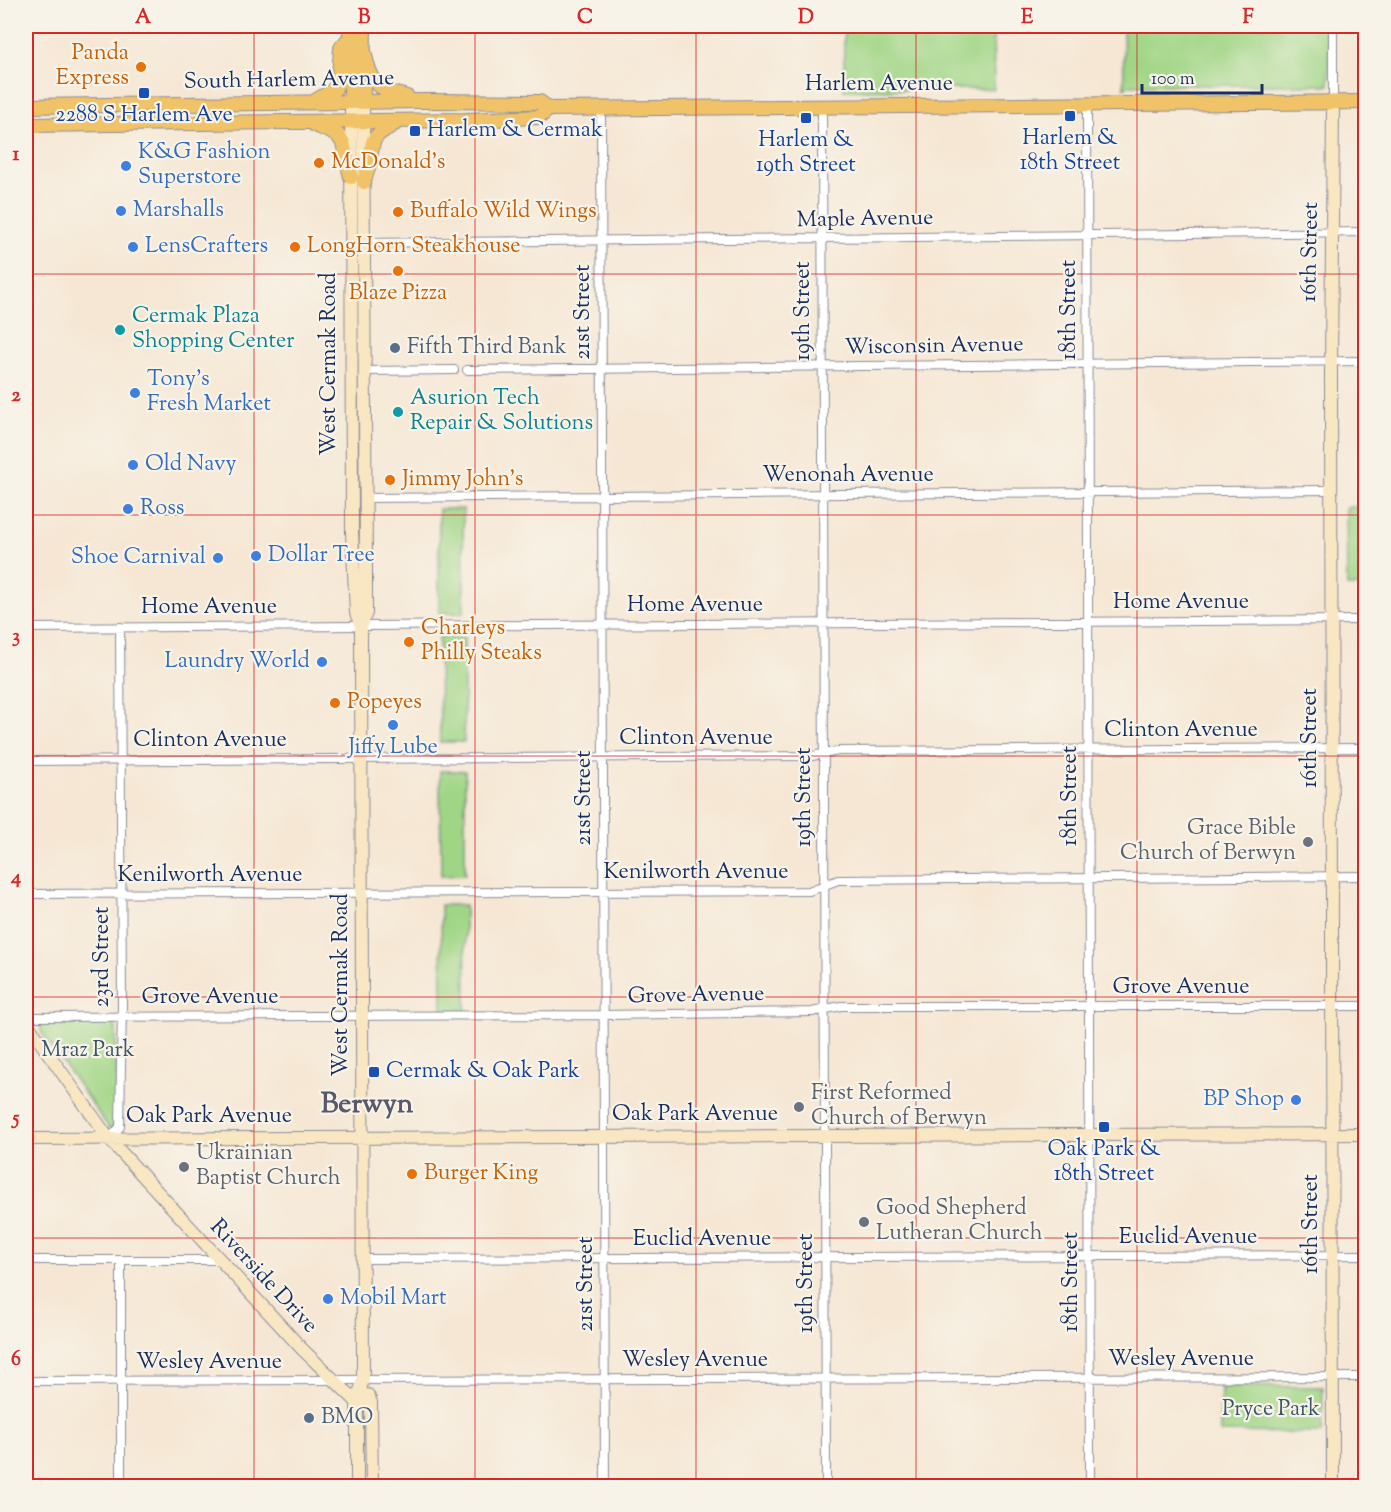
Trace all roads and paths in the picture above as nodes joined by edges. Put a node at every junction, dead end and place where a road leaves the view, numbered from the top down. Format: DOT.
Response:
graph roads {
  1 [pos="364,26"];
  2 [pos="1333,26"];
  3 [pos="350,31"];
  4 [pos="364,51"];
  5 [pos="423,100"];
  6 [pos="357,101"];
  7 [pos="314,102"];
  8 [pos="1365,102"];
  9 [pos="1333,103"];
  10 [pos="1088,105"];
  11 [pos="26,106"];
  12 [pos="822,107"];
  13 [pos="549,109"];
  14 [pos="601,109"];
  15 [pos="308,122"];
  16 [pos="357,122"];
  17 [pos="400,122"];
  18 [pos="26,125"];
  19 [pos="357,179"];
  20 [pos="1332,232"];
  21 [pos="1365,232"];
  22 [pos="1088,235"];
  23 [pos="822,238"];
  24 [pos="602,240"];
  25 [pos="365,243"];
  26 [pos="1331,362"];
  27 [pos="1365,362"];
  28 [pos="1088,364"];
  29 [pos="822,367"];
  30 [pos="602,369"];
  31 [pos="454,370"];
  32 [pos="467,370"];
  33 [pos="365,371"];
  34 [pos="1331,490"];
  35 [pos="1088,492"];
  36 [pos="823,494"];
  37 [pos="602,496"];
  38 [pos="365,498"];
  39 [pos="1332,620"];
  40 [pos="1365,620"];
  41 [pos="1088,621"];
  42 [pos="823,623"];
  43 [pos="603,624"];
  44 [pos="361,626"];
  45 [pos="120,627"];
  46 [pos="26,628"];
  47 [pos="1332,748"];
  48 [pos="1365,748"];
  49 [pos="1089,750"];
  50 [pos="823,754"];
  51 [pos="603,757"];
  52 [pos="362,759"];
  53 [pos="26,760"];
  54 [pos="121,760"];
  55 [pos="1365,876"];
  56 [pos="1332,877"];
  57 [pos="1089,878"];
  58 [pos="824,885"];
  59 [pos="603,892"];
  60 [pos="362,893"];
  61 [pos="26,894"];
  62 [pos="121,894"];
  63 [pos="1089,1006"];
  64 [pos="1332,1006"];
  65 [pos="1365,1006"];
  66 [pos="824,1010"];
  67 [pos="604,1015"];
  68 [pos="363,1016"];
  69 [pos="26,1017"];
  70 [pos="122,1017"];
  71 [pos="26,1022"];
  72 [pos="1332,1134"];
  73 [pos="1365,1134"];
  74 [pos="1089,1135"];
  75 [pos="824,1136"];
  76 [pos="604,1137"];
  77 [pos="364,1138"];
  78 [pos="26,1139"];
  79 [pos="109,1139"];
  80 [pos="1090,1256"];
  81 [pos="1333,1256"];
  82 [pos="1365,1256"];
  83 [pos="825,1257"];
  84 [pos="604,1258"];
  85 [pos="364,1259"];
  86 [pos="26,1260"];
  87 [pos="121,1260"];
  88 [pos="218,1260"];
  89 [pos="1333,1377"];
  90 [pos="1365,1377"];
  91 [pos="1090,1378"];
  92 [pos="363,1379"];
  93 [pos="605,1379"];
  94 [pos="825,1379"];
  95 [pos="332,1380"];
  96 [pos="26,1381"];
  97 [pos="121,1381"];
  98 [pos="357,1402"];
  99 [pos="371,1402"];
  100 [pos="122,1486"];
  101 [pos="357,1486"];
  102 [pos="372,1486"];
  103 [pos="605,1486"];
  104 [pos="826,1486"];
  105 [pos="1090,1486"];
  106 [pos="1333,1486"];
  1 -- 4 [label="main road"];
  2 -- 9 [label="street, 16th Street"];
  3 -- 6 [label="main road"];
  3 -- 7 [label="main road"];
  4 -- 5 [label="main road"];
  4 -- 6 [label="main road"];
  5 -- 6 [label="main road, South Harlem Avenue"];
  5 -- 13 [label="main road, South Harlem Avenue"];
  6 -- 7 [label="main road, South Harlem Avenue"];
  6 -- 16 [label="street, West Cermak Road"];
  7 -- 11 [label="main road, South Harlem Avenue"];
  8 -- 9 [label="main road, Harlem Avenue"];
  9 -- 10 [label="main road, Harlem Avenue"];
  9 -- 20 [label="street, 16th Street"];
  10 -- 12 [label="main road, Harlem Avenue"];
  10 -- 22 [label="street, 18th Street"];
  12 -- 14 [label="main road, Harlem Avenue"];
  12 -- 23 [label="street, 19th Street"];
  13 -- 14 [label="main road, South Harlem Avenue"];
  13 -- 17 [label="main road, South Harlem Avenue"];
  14 -- 24 [label="street, 21st Street"];
  15 -- 16 [label="main road, South Harlem Avenue"];
  15 -- 18 [label="main road, South Harlem Avenue"];
  15 -- 19 [label="main road"];
  16 -- 17 [label="main road, South Harlem Avenue"];
  16 -- 19 [label="street, West Cermak Road"];
  17 -- 19 [label="main road"];
  19 -- 25 [label="street, West Cermak Road"];
  19 -- 44 [label="street, West Cermak Road"];
  20 -- 21 [label="street, Maple Avenue"];
  20 -- 22 [label="street, Maple Avenue"];
  20 -- 26 [label="street, 16th Street"];
  22 -- 23 [label="street, Maple Avenue"];
  22 -- 28 [label="street, 18th Street"];
  23 -- 24 [label="street, Maple Avenue"];
  23 -- 29 [label="street, 19th Street"];
  24 -- 25 [label="street, Maple Avenue"];
  24 -- 30 [label="street, 21st Street"];
  25 -- 33 [label="street, West Cermak Road"];
  26 -- 27 [label="street, Wisconsin Avenue"];
  26 -- 28 [label="street, Wisconsin Avenue"];
  26 -- 34 [label="street, 16th Street"];
  28 -- 29 [label="street, Wisconsin Avenue"];
  28 -- 35 [label="street, 18th Street"];
  29 -- 30 [label="street, Wisconsin Avenue"];
  29 -- 36 [label="street, 19th Street"];
  30 -- 32 [label="street, Wisconsin Avenue"];
  30 -- 37 [label="street, 21st Street"];
  31 -- 33 [label="street"];
  33 -- 38 [label="street, West Cermak Road"];
  34 -- 35 [label="street, Wenonah Avenue"];
  34 -- 39 [label="street, 16th Street"];
  35 -- 36 [label="street, Wenonah Avenue"];
  35 -- 41 [label="street, 18th Street"];
  36 -- 37 [label="street, Wenonah Avenue"];
  36 -- 42 [label="street, 19th Street"];
  37 -- 38 [label="street, Wenonah Avenue"];
  37 -- 43 [label="street, 21st Street"];
  38 -- 44 [label="street, West Cermak Road"];
  39 -- 40 [label="street, Home Avenue"];
  39 -- 41 [label="street, Home Avenue"];
  39 -- 47 [label="street, 16th Street"];
  41 -- 42 [label="street, Home Avenue"];
  41 -- 49 [label="street, 18th Street"];
  42 -- 43 [label="street, Home Avenue"];
  42 -- 50 [label="street, 19th Street"];
  43 -- 44 [label="street, Home Avenue"];
  43 -- 51 [label="street, 21st Street"];
  44 -- 45 [label="street, Home Avenue"];
  44 -- 52 [label="street, West Cermak Road"];
  45 -- 46 [label="street, Home Avenue"];
  45 -- 54 [label="street, 23rd Street"];
  47 -- 48 [label="street, Clinton Avenue"];
  47 -- 49 [label="street, Clinton Avenue"];
  47 -- 56 [label="street, 16th Street"];
  49 -- 50 [label="street, Clinton Avenue"];
  49 -- 57 [label="street, 18th Street"];
  50 -- 51 [label="street, Clinton Avenue"];
  50 -- 58 [label="street, 19th Street"];
  51 -- 52 [label="street, Clinton Avenue"];
  51 -- 59 [label="street, 21st Street"];
  52 -- 54 [label="street, Clinton Avenue"];
  52 -- 60 [label="street, West Cermak Road"];
  53 -- 54 [label="street, Clinton Avenue"];
  54 -- 62 [label="street, 23rd Street"];
  55 -- 56 [label="street, Kenilworth Avenue"];
  56 -- 57 [label="street, Kenilworth Avenue"];
  56 -- 64 [label="street, 16th Street"];
  57 -- 58 [label="street, Kenilworth Avenue"];
  57 -- 63 [label="street, 18th Street"];
  58 -- 59 [label="street, Kenilworth Avenue"];
  58 -- 66 [label="street, 19th Street"];
  59 -- 60 [label="street, Kenilworth Avenue"];
  59 -- 67 [label="street, 21st Street"];
  60 -- 62 [label="street, Kenilworth Avenue"];
  60 -- 68 [label="street, West Cermak Road"];
  61 -- 62 [label="street, Kenilworth Avenue"];
  62 -- 70 [label="street, 23rd Street"];
  63 -- 64 [label="street, Grove Avenue"];
  63 -- 66 [label="street, Grove Avenue"];
  63 -- 74 [label="street, 18th Street"];
  64 -- 65 [label="street, Grove Avenue"];
  64 -- 72 [label="street, 16th Street"];
  66 -- 67 [label="street, Grove Avenue"];
  66 -- 75 [label="street, 19th Street"];
  67 -- 68 [label="street, Grove Avenue"];
  67 -- 76 [label="street, 21st Street"];
  68 -- 70 [label="street, Grove Avenue"];
  68 -- 77 [label="street, West Cermak Road"];
  69 -- 70 [label="street, Grove Avenue"];
  70 -- 79 [label="street, 23rd Street"];
  71 -- 79 [label="street, Riverside Drive"];
  72 -- 73 [label="street, Oak Park Avenue"];
  72 -- 74 [label="street, Oak Park Avenue"];
  72 -- 81 [label="street, 16th Street"];
  74 -- 75 [label="street, Oak Park Avenue"];
  74 -- 80 [label="street, 18th Street"];
  75 -- 76 [label="street, Oak Park Avenue"];
  75 -- 83 [label="street, 19th Street"];
  76 -- 77 [label="street, Oak Park Avenue"];
  76 -- 84 [label="street, 21st Street"];
  77 -- 79 [label="street, Oak Park Avenue"];
  77 -- 85 [label="street, West Cermak Road"];
  78 -- 79 [label="street, Oak Park Avenue"];
  79 -- 88 [label="street, Riverside Drive"];
  80 -- 81 [label="street, Euclid Avenue"];
  80 -- 83 [label="street, Euclid Avenue"];
  80 -- 91 [label="street, 18th Street"];
  81 -- 82 [label="street, Euclid Avenue"];
  81 -- 89 [label="street, 16th Street"];
  83 -- 84 [label="street, Euclid Avenue"];
  83 -- 94 [label="street, 19th Street"];
  84 -- 85 [label="street, Euclid Avenue"];
  84 -- 93 [label="street, 21st Street"];
  85 -- 92 [label="street, West Cermak Road"];
  86 -- 87 [label="street"];
  87 -- 88 [label="street"];
  87 -- 97 [label="street"];
  88 -- 95 [label="street, Riverside Drive"];
  89 -- 90 [label="street, Wesley Avenue"];
  89 -- 91 [label="street, Wesley Avenue"];
  89 -- 106 [label="street, 16th Street"];
  91 -- 94 [label="street, Wesley Avenue"];
  91 -- 105 [label="street, 18th Street"];
  92 -- 93 [label="street, Wesley Avenue"];
  92 -- 95 [label="street, Wesley Avenue"];
  92 -- 98 [label="street, West Cermak Road"];
  92 -- 99 [label="street, West Cermak Road"];
  93 -- 94 [label="street, Wesley Avenue"];
  93 -- 103 [label="street, 21st Street"];
  94 -- 104 [label="street, 19th Street"];
  95 -- 97 [label="street, Wesley Avenue"];
  95 -- 98 [label="street, Riverside Drive"];
  96 -- 97 [label="street, Wesley Avenue"];
  97 -- 100 [label="street"];
  98 -- 99 [label="street"];
  98 -- 101 [label="street, West Cermak Road"];
  99 -- 102 [label="street, West Cermak Road"];
}
